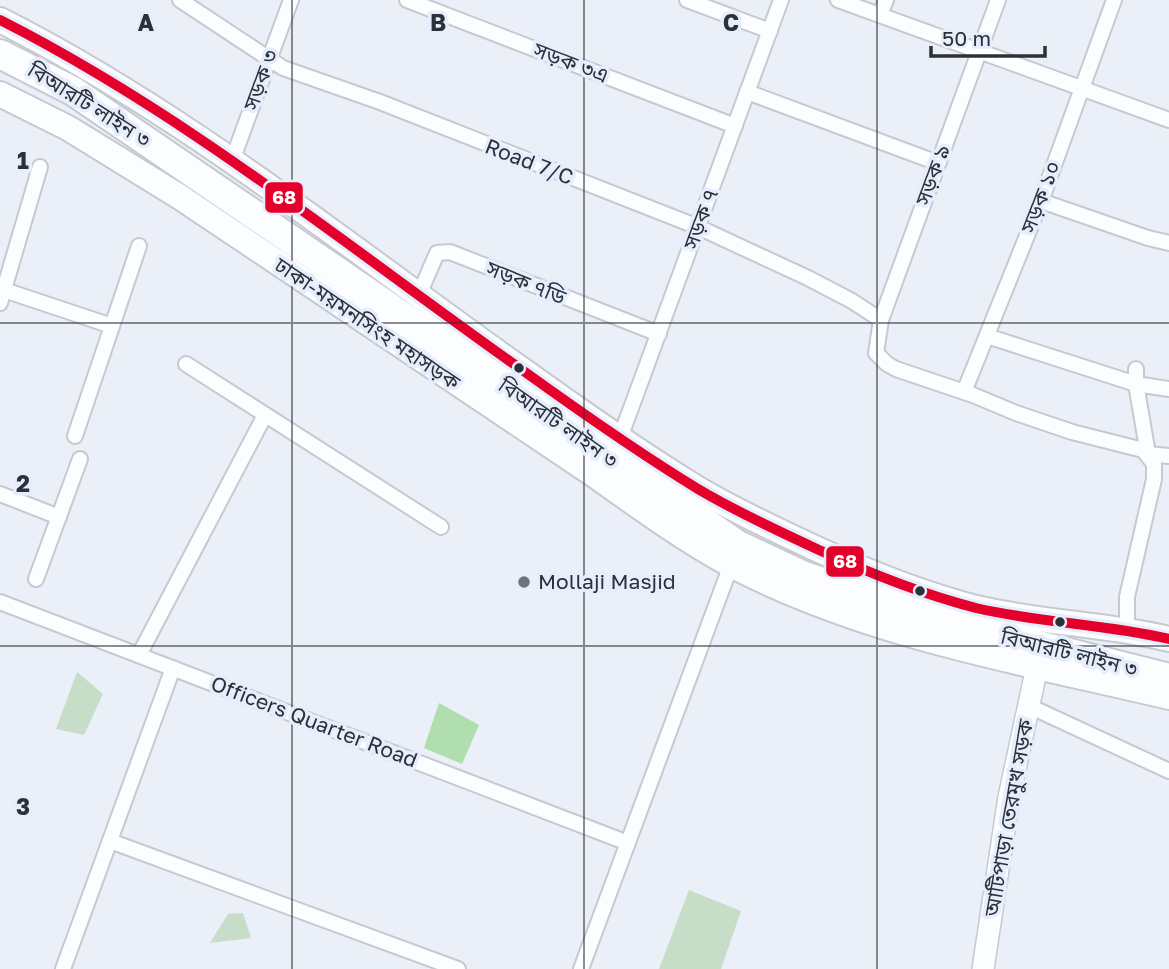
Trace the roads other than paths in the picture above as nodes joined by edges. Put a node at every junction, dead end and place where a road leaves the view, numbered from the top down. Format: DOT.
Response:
graph roads {
  1 [pos="180,0"];
  2 [pos="291,0"];
  3 [pos="407,0"];
  4 [pos="687,0"];
  5 [pos="781,0"];
  6 [pos="838,0"];
  7 [pos="886,0"];
  8 [pos="998,0"];
  9 [pos="1114,0"];
  10 [pos="880,15"];
  11 [pos="0,19"];
  12 [pos="770,30"];
  13 [pos="979,51"];
  14 [pos="0,54"];
  15 [pos="268,57"];
  16 [pos="1081,88"];
  17 [pos="747,92"];
  18 [pos="0,94"];
  19 [pos="1169,120"];
  20 [pos="735,126"];
  21 [pos="232,161"];
  22 [pos="937,163"];
  23 [pos="40,167"];
  24 [pos="1041,201"];
  25 [pos="698,227"];
  26 [pos="1169,243"];
  27 [pos="139,246"];
  28 [pos="2,297"];
  29 [pos="418,297"];
  30 [pos="881,320"];
  31 [pos="112,326"];
  32 [pos="659,334"];
  33 [pos="987,336"];
  34 [pos="186,364"];
  35 [pos="1136,369"];
  36 [pos="1136,384"];
  37 [pos="1169,389"];
  38 [pos="964,392"];
  39 [pos="265,415"];
  40 [pos="75,436"];
  41 [pos="620,438"];
  42 [pos="1148,454"];
  43 [pos="1169,456"];
  44 [pos="80,459"];
  45 [pos="0,494"];
  46 [pos="59,517"];
  47 [pos="441,527"];
  48 [pos="731,565"];
  49 [pos="36,579"];
  50 [pos="0,602"];
  51 [pos="1169,624"];
  52 [pos="1134,631"];
  53 [pos="1169,639"];
  54 [pos="139,655"];
  55 [pos="1037,667"];
  56 [pos="173,668"];
  57 [pos="1169,678"];
  58 [pos="1103,681"];
  59 [pos="1169,697"];
  60 [pos="1029,706"];
  61 [pos="1169,713"];
  62 [pos="1169,771"];
  63 [pos="110,841"];
  64 [pos="628,843"];
  65 [pos="62,969"];
  66 [pos="458,969"];
  67 [pos="581,969"];
  68 [pos="983,969"];
  1 -- 15 [label="street, Road 7/C"];
  2 -- 15 [label="street, সড়ক ৩"];
  3 -- 20 [label="street, সড়ক ৩এ"];
  4 -- 12 [label="street"];
  5 -- 12 [label="street, সড়ক ৭"];
  6 -- 10 [label="street"];
  7 -- 10 [label="street"];
  8 -- 13 [label="street, সড়ক ৯"];
  9 -- 16 [label="street, সড়ক ১০"];
  10 -- 13 [label="street"];
  11 -- 21 [label="highway"];
  12 -- 17 [label="street, সড়ক ৭"];
  13 -- 16 [label="street"];
  13 -- 22 [label="street, সড়ক ৯"];
  14 -- 57 [label="highway, বিআরটি লাইন ৩"];
  15 -- 21 [label="street, সড়ক ৩"];
  15 -- 25 [label="street, Road 7/C"];
  16 -- 19 [label="street"];
  16 -- 24 [label="street, সড়ক ১০"];
  17 -- 20 [label="street, সড়ক ৭"];
  17 -- 22 [label="street"];
  18 -- 48 [label="highway, ঢাকা-ময়মনসিংহ মহাসড়ক"];
  20 -- 25 [label="street, সড়ক ৭"];
  21 -- 29 [label="highway"];
  22 -- 30 [label="street, সড়ক ৯"];
  23 -- 28 [label="street"];
  24 -- 26 [label="street"];
  24 -- 33 [label="street, সড়ক ১০"];
  25 -- 30 [label="street, Road 7/C"];
  25 -- 32 [label="street, সড়ক ৭"];
  27 -- 31 [label="street"];
  28 -- 31 [label="street"];
  29 -- 32 [label="street, সড়ক ৭ডি"];
  29 -- 41 [label="highway"];
  30 -- 38 [label="street, সড়ক ৯"];
  31 -- 40 [label="street"];
  32 -- 41 [label="street, সড়ক ৭"];
  33 -- 36 [label="street"];
  33 -- 38 [label="street, সড়ক ১০"];
  34 -- 39 [label="street"];
  35 -- 36 [label="street"];
  36 -- 37 [label="street"];
  36 -- 42 [label="street"];
  38 -- 42 [label="street"];
  39 -- 47 [label="street"];
  39 -- 54 [label="street"];
  41 -- 52 [label="highway"];
  42 -- 43 [label="street"];
  42 -- 52 [label="street"];
  44 -- 46 [label="street"];
  45 -- 46 [label="street"];
  46 -- 49 [label="street"];
  48 -- 55 [label="highway, ঢাকা-ময়মনসিংহ মহাসড়ক"];
  48 -- 64 [label="street"];
  50 -- 54 [label="street, Officers Quarter Road"];
  51 -- 52 [label="highway"];
  52 -- 53 [label="highway"];
  54 -- 56 [label="street, Officers Quarter Road"];
  55 -- 58 [label="highway, ঢাকা-ময়মনসিংহ মহাসড়ক"];
  55 -- 60 [label="main road, আটিপাড়া তেরমুখ সড়ক"];
  56 -- 63 [label="street"];
  56 -- 64 [label="street, Officers Quarter Road"];
  58 -- 59 [label="highway, ঢাকা-ময়মনসিংহ মহাসড়ক"];
  58 -- 61 [label="highway"];
  60 -- 62 [label="street"];
  60 -- 68 [label="main road, আটিপাড়া তেরমুখ সড়ক"];
  63 -- 65 [label="street"];
  63 -- 66 [label="street"];
  64 -- 67 [label="street"];
}
